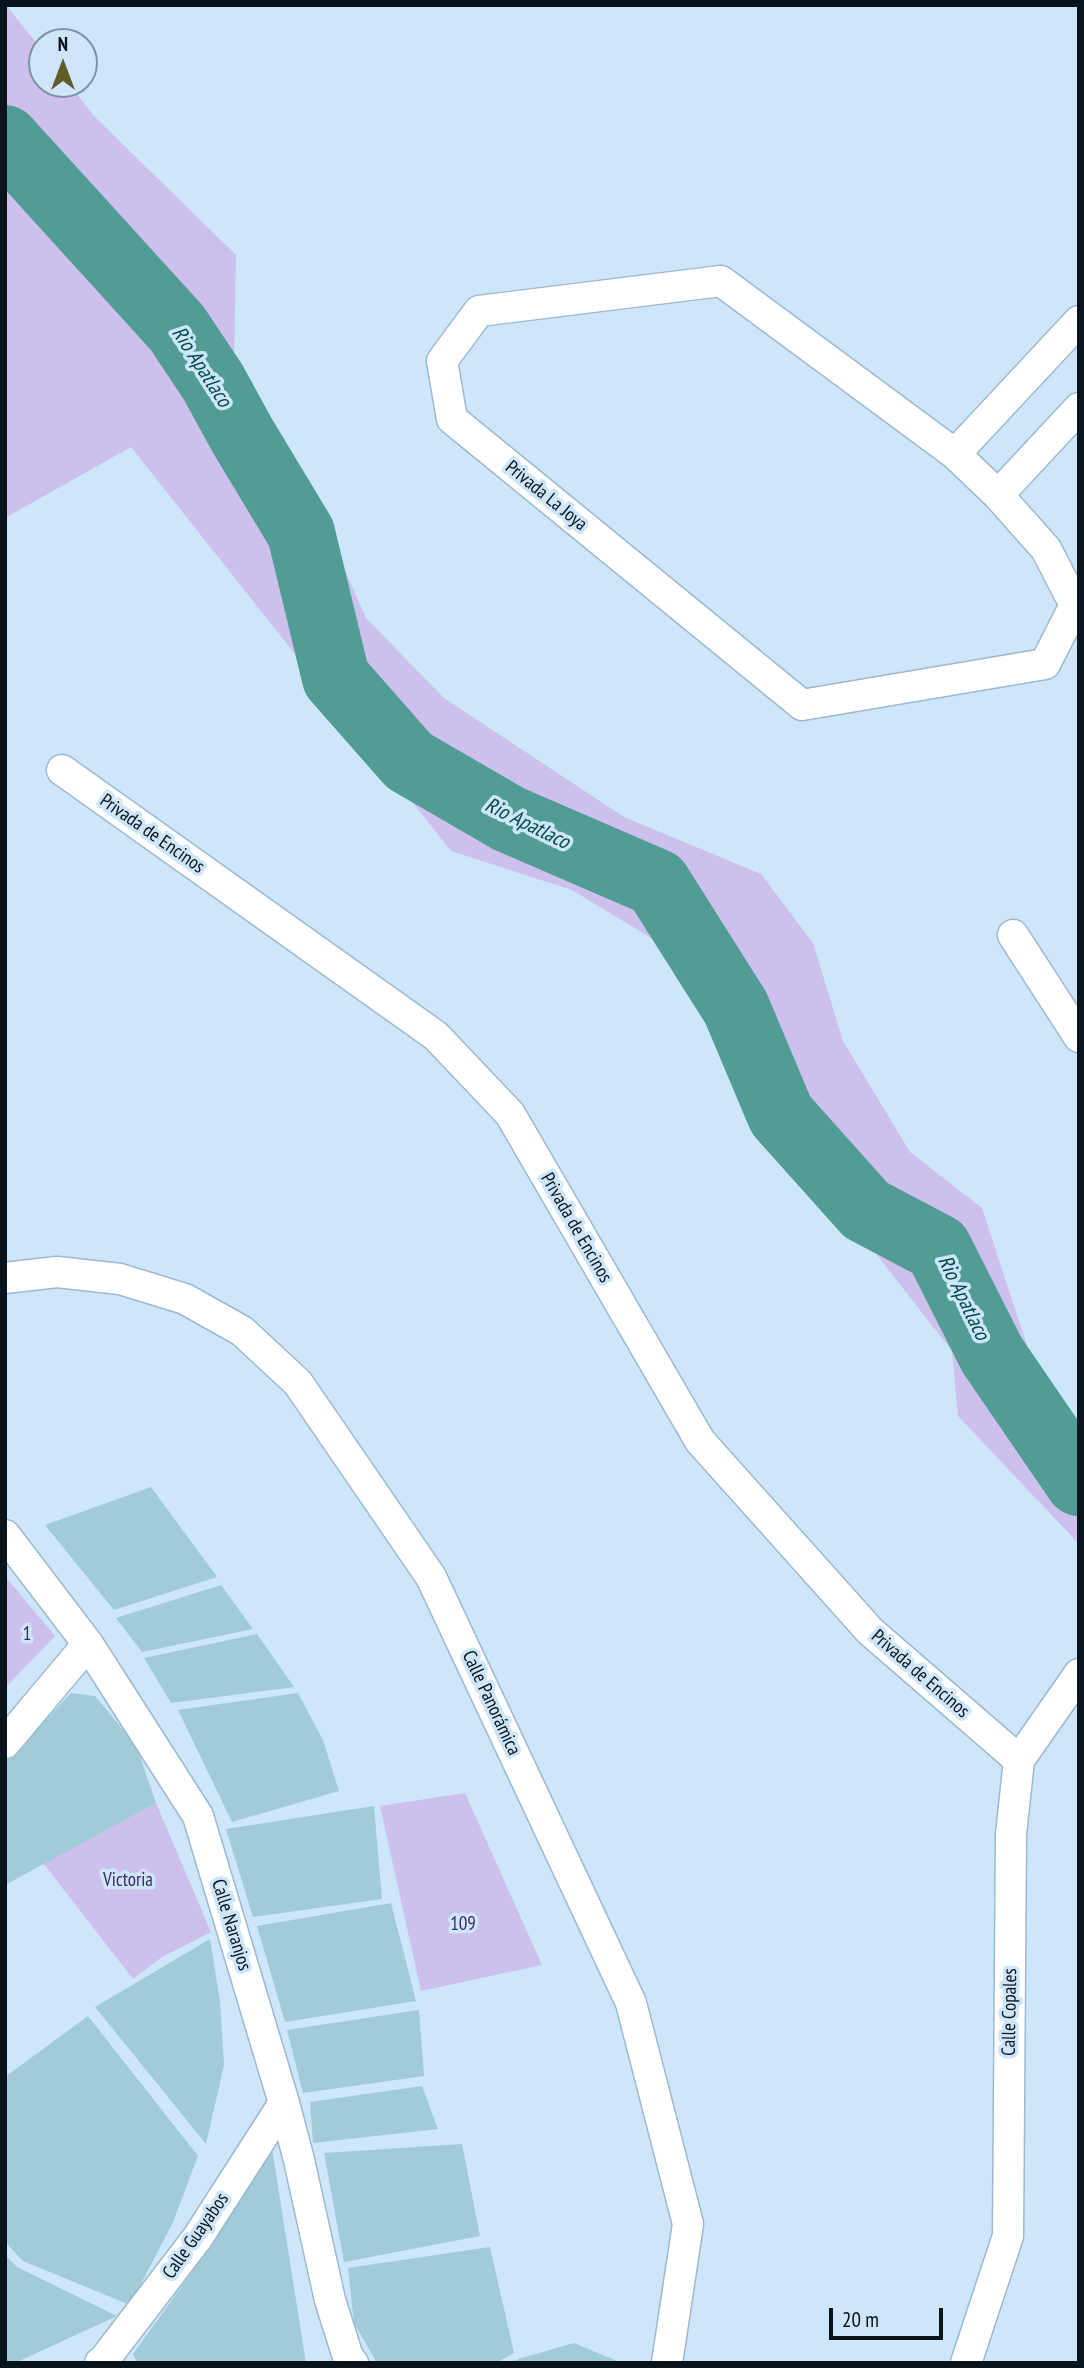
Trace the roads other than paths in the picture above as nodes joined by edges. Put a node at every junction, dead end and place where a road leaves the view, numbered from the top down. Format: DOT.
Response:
graph roads {
  1 [pos="1079,321"];
  2 [pos="1079,408"];
  3 [pos="955,454"];
  4 [pos="998,495"];
  5 [pos="62,770"];
  6 [pos="1013,935"];
  7 [pos="1079,1037"];
  8 [pos="5,1278"];
  9 [pos="5,1535"];
  10 [pos="88,1644"];
  11 [pos="1079,1674"];
  12 [pos="5,1743"];
  13 [pos="1019,1760"];
  14 [pos="284,2103"];
  15 [pos="100,2363"];
  16 [pos="353,2363"];
  17 [pos="667,2363"];
  18 [pos="966,2363"];
  1 -- 3 [label="street"];
  2 -- 4 [label="street"];
  3 -- 4 [label="street, Privada La Joya"];
  3 -- 4 [label="street, Privada La Joya"];
  5 -- 13 [label="street, Privada de Encinos"];
  6 -- 7 [label="street"];
  8 -- 17 [label="street, Calle Panorámica"];
  9 -- 10 [label="street, Calle Naranjos"];
  10 -- 12 [label="street"];
  10 -- 14 [label="street, Calle Naranjos"];
  11 -- 13 [label="street, Calle Copales"];
  13 -- 18 [label="street, Calle Copales"];
  14 -- 15 [label="street, Calle Guayabos"];
  14 -- 16 [label="street, Calle Naranjos"];
}
